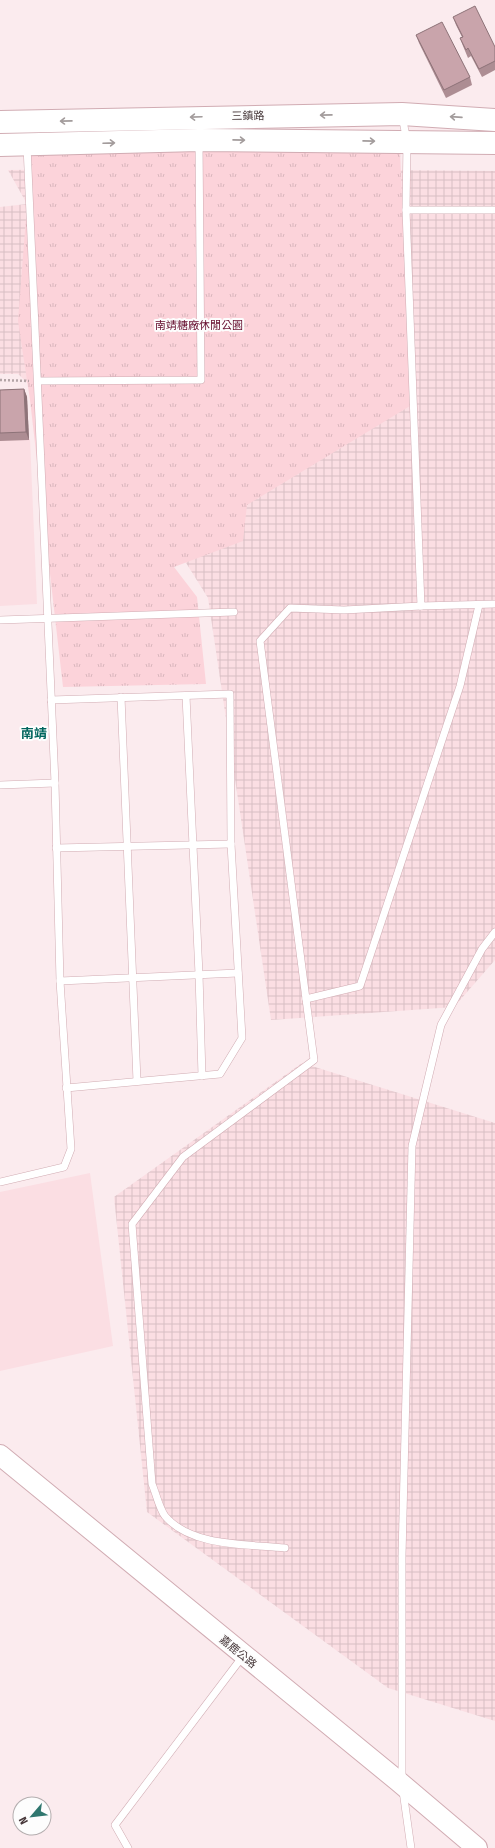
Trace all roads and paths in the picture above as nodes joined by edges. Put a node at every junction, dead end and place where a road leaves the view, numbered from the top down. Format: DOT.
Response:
graph roads {
  1 [pos="402,114"];
  2 [pos="495,120"];
  3 [pos="0,122"];
  4 [pos="27,134"];
  5 [pos="199,140"];
  6 [pos="407,141"];
  7 [pos="495,143"];
  8 [pos="0,145"];
  9 [pos="406,210"];
  10 [pos="495,210"];
  11 [pos="0,380"];
  12 [pos="38,381"];
  13 [pos="495,604"];
  14 [pos="479,605"];
  15 [pos="421,606"];
  16 [pos="234,612"];
  17 [pos="48,618"];
  18 [pos="0,620"];
  19 [pos="186,696"];
  20 [pos="121,697"];
  21 [pos="51,700"];
  22 [pos="55,783"];
  23 [pos="0,785"];
  24 [pos="193,844"];
  25 [pos="231,844"];
  26 [pos="127,845"];
  27 [pos="56,848"];
  28 [pos="495,932"];
  29 [pos="238,973"];
  30 [pos="199,974"];
  31 [pos="131,977"];
  32 [pos="60,981"];
  33 [pos="306,999"];
  34 [pos="202,1076"];
  35 [pos="137,1081"];
  36 [pos="66,1088"];
  37 [pos="0,1182"];
  38 [pos="0,1455"];
  39 [pos="284,1548"];
  40 [pos="244,1656"];
  41 [pos="402,1784"];
  42 [pos="128,1848"];
  43 [pos="411,1848"];
  44 [pos="477,1848"];
  2 -- 1 [label="main road, 三鎮路, one-way"];
  1 -- 4 [label="main road, 三鎮路, one-way"];
  1 -- 6 [label="lane"];
  3 -- 4 [label="main road, 三鎮路"];
  4 -- 5 [label="main road, 三鎮路, one-way"];
  4 -- 8 [label="main road, 三鎮路"];
  4 -- 12 [label="lane"];
  5 -- 6 [label="main road, 三鎮路, one-way"];
  5 -- 12 [label="lane"];
  6 -- 7 [label="main road, 三鎮路"];
  6 -- 9 [label="lane"];
  9 -- 10 [label="lane"];
  9 -- 15 [label="lane"];
  11 -- 12 [label="path"];
  12 -- 17 [label="lane"];
  13 -- 14 [label="lane"];
  14 -- 15 [label="lane"];
  14 -- 33 [label="lane"];
  15 -- 33 [label="lane"];
  16 -- 17 [label="lane"];
  17 -- 18 [label="lane"];
  17 -- 21 [label="lane"];
  19 -- 20 [label="lane"];
  19 -- 24 [label="lane"];
  19 -- 25 [label="lane"];
  20 -- 21 [label="lane"];
  20 -- 26 [label="lane"];
  21 -- 22 [label="lane"];
  22 -- 23 [label="lane"];
  22 -- 27 [label="lane"];
  24 -- 25 [label="lane"];
  24 -- 26 [label="lane"];
  24 -- 30 [label="lane"];
  25 -- 29 [label="lane"];
  26 -- 27 [label="lane"];
  26 -- 31 [label="lane"];
  27 -- 32 [label="lane"];
  28 -- 41 [label="lane"];
  29 -- 30 [label="lane"];
  29 -- 34 [label="lane"];
  30 -- 31 [label="lane"];
  30 -- 34 [label="lane"];
  31 -- 32 [label="lane"];
  31 -- 35 [label="lane"];
  32 -- 36 [label="lane"];
  33 -- 39 [label="lane"];
  34 -- 35 [label="lane"];
  35 -- 36 [label="lane"];
  36 -- 37 [label="lane"];
  38 -- 40 [label="main road, 嘉鹿公路"];
  40 -- 41 [label="main road, 嘉鹿公路"];
  40 -- 42 [label="lane"];
  41 -- 43 [label="lane"];
  41 -- 44 [label="main road, 嘉鹿公路"];
}
